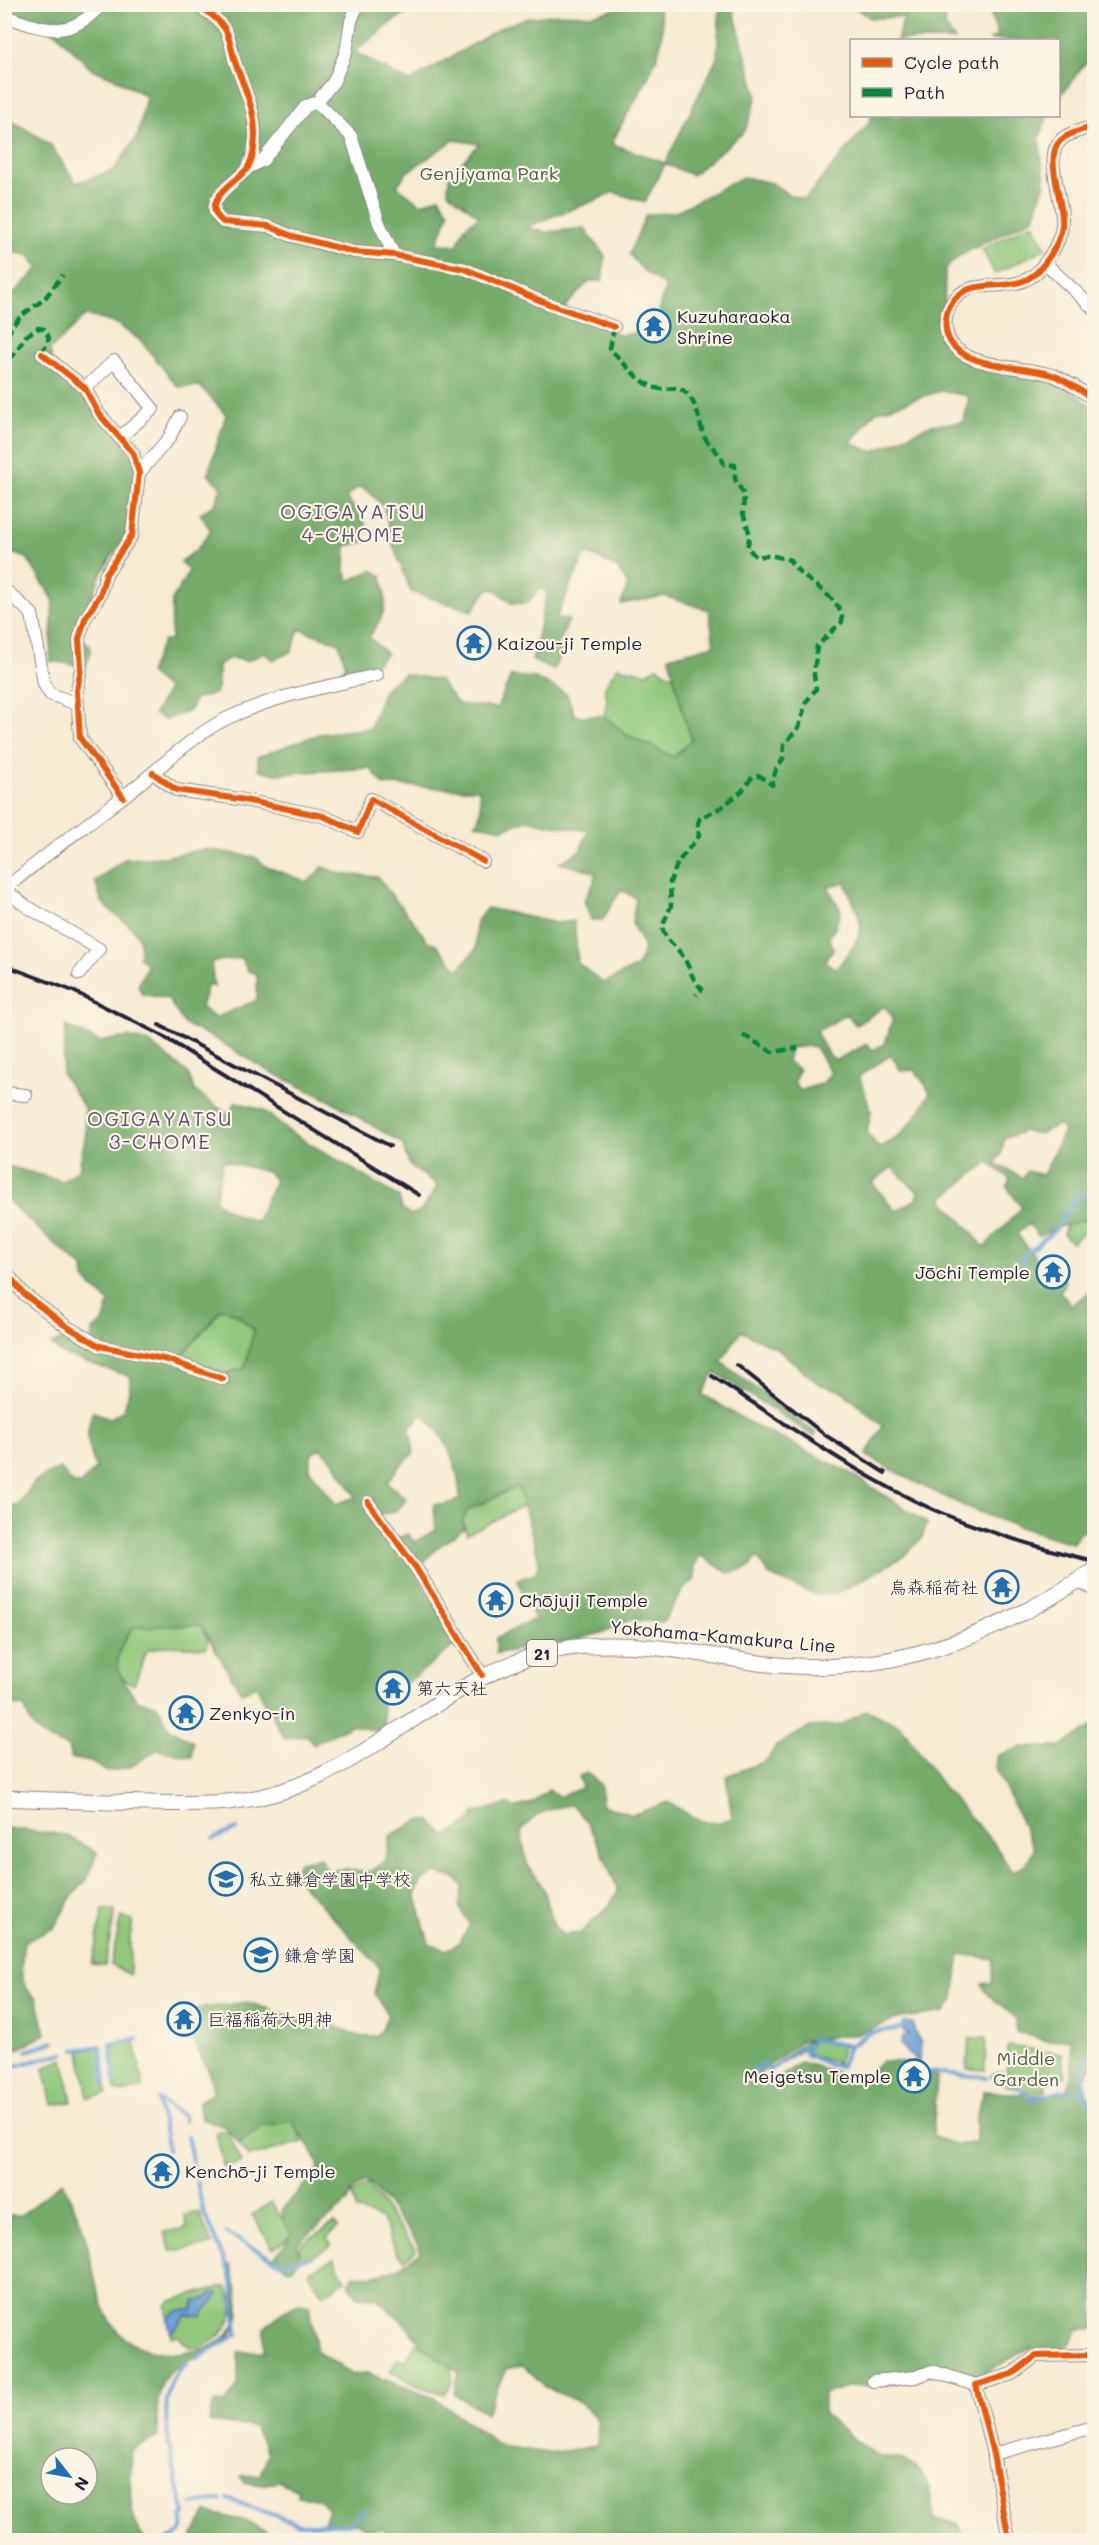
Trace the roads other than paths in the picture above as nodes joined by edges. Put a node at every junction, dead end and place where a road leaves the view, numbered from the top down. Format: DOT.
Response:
graph roads {
  1 [pos="102,4"];
  2 [pos="195,4"];
  3 [pos="358,4"];
  4 [pos="4,16"];
  5 [pos="317,102"];
  6 [pos="1095,126"];
  7 [pos="248,168"];
  8 [pos="394,255"];
  9 [pos="1045,263"];
  10 [pos="1095,309"];
  11 [pos="614,327"];
  12 [pos="42,354"];
  13 [pos="85,388"];
  14 [pos="1095,399"];
  15 [pos="180,417"];
  16 [pos="121,436"];
  17 [pos="139,472"];
  18 [pos="4,589"];
  19 [pos="377,675"];
  20 [pos="77,704"];
  21 [pos="153,773"];
  22 [pos="123,797"];
  23 [pos="483,861"];
  24 [pos="5,890"];
  25 [pos="79,974"];
  26 [pos="4,1093"];
  27 [pos="26,1095"];
  28 [pos="4,1270"];
  29 [pos="223,1379"];
  30 [pos="368,1502"];
  31 [pos="1095,1570"];
  32 [pos="1078,1581"];
  33 [pos="1095,1589"];
  34 [pos="482,1675"];
  35 [pos="4,1798"];
  36 [pos="1095,2355"];
  37 [pos="873,2381"];
  38 [pos="976,2385"];
  39 [pos="1095,2427"];
  40 [pos="993,2454"];
  41 [pos="1009,2541"];
  1 -- 4 [label="street"];
  2 -- 7 [label="street"];
  3 -- 5 [label="street"];
  5 -- 7 [label="street"];
  5 -- 8 [label="street"];
  6 -- 9 [label="street"];
  7 -- 8 [label="street"];
  8 -- 11 [label="street"];
  9 -- 10 [label="street"];
  9 -- 14 [label="street"];
  12 -- 13 [label="street"];
  13 -- 16 [label="street"];
  13 -- 16 [label="street"];
  15 -- 17 [label="street"];
  16 -- 17 [label="street"];
  17 -- 20 [label="street"];
  18 -- 20 [label="street"];
  19 -- 21 [label="street"];
  20 -- 22 [label="street"];
  21 -- 22 [label="street"];
  21 -- 23 [label="street"];
  22 -- 24 [label="street"];
  24 -- 25 [label="street"];
  26 -- 27 [label="street"];
  28 -- 29 [label="street"];
  30 -- 34 [label="street"];
  31 -- 32 [label="main road, Yokohama-Kamakura Line / 21"];
  32 -- 33 [label="street"];
  32 -- 34 [label="main road, Yokohama-Kamakura Line / 21"];
  34 -- 35 [label="main road, Yokohama-Kamakura Line / 21"];
  36 -- 38 [label="street"];
  37 -- 38 [label="street"];
  38 -- 40 [label="street"];
  39 -- 40 [label="street"];
  40 -- 41 [label="street"];
}
